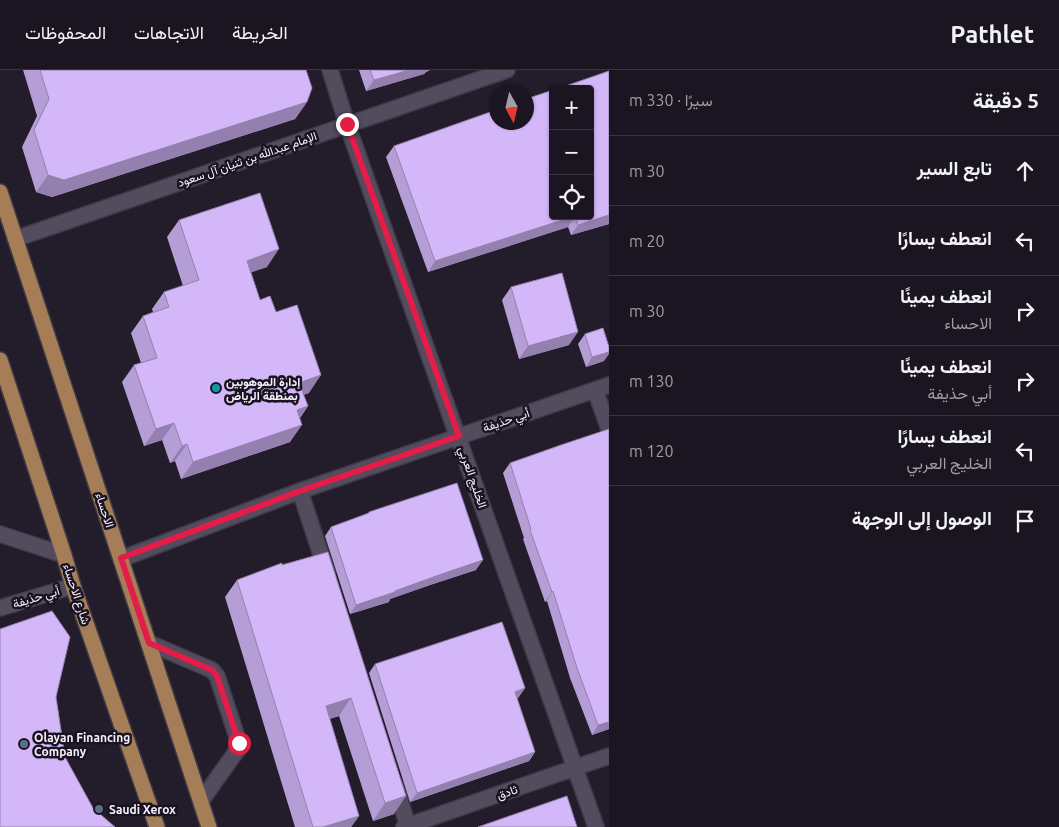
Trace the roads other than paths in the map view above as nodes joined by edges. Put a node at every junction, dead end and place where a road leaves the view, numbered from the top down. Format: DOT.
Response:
graph roads {
  1 [pos="330,70"];
  2 [pos="507,70"];
  3 [pos="347,124"];
  4 [pos="0,192"];
  5 [pos="15,239"];
  6 [pos="0,360"];
  7 [pos="602,387"];
  8 [pos="609,429"];
  9 [pos="459,436"];
  10 [pos="300,491"];
  11 [pos="0,534"];
  12 [pos="64,555"];
  13 [pos="121,558"];
  14 [pos="73,586"];
  15 [pos="333,588"];
  16 [pos="0,608"];
  17 [pos="149,643"];
  18 [pos="609,756"];
  19 [pos="575,769"];
  20 [pos="390,771"];
  21 [pos="201,801"];
  22 [pos="406,826"];
  23 [pos="157,827"];
  24 [pos="209,827"];
  25 [pos="596,827"];
  1 -- 3 [label="street, الخليج العربي"];
  2 -- 3 [label="street, الإمام عبدالله بن ثنيان آل سعود"];
  3 -- 5 [label="street, الإمام عبدالله بن ثنيان آل سعود"];
  3 -- 9 [label="street, الخليج العربي"];
  4 -- 5 [label="main road, الاحساء"];
  5 -- 13 [label="main road, الاحساء"];
  6 -- 12 [label="main road, شارع الاحساء"];
  7 -- 8 [label="street"];
  7 -- 9 [label="street, أبي حذيفة"];
  9 -- 10 [label="street, أبي حذيفة"];
  9 -- 19 [label="street, الخليج العربي"];
  10 -- 13 [label="street, أبي حذيفة"];
  10 -- 15 [label="street"];
  11 -- 12 [label="street"];
  12 -- 14 [label="main road, شارع الاحساء"];
  13 -- 17 [label="main road, الاحساء"];
  14 -- 16 [label="street, أبي حذيفة"];
  14 -- 23 [label="main road, شارع الاحساء"];
  17 -- 21 [label="main road, الاحساء"];
  17 -- 21 [label="street"];
  18 -- 19 [label="street, ثادق"];
  19 -- 22 [label="street, ثادق"];
  19 -- 25 [label="street, الخليج العربي"];
  20 -- 22 [label="street"];
  21 -- 24 [label="main road, الاحساء"];
}
